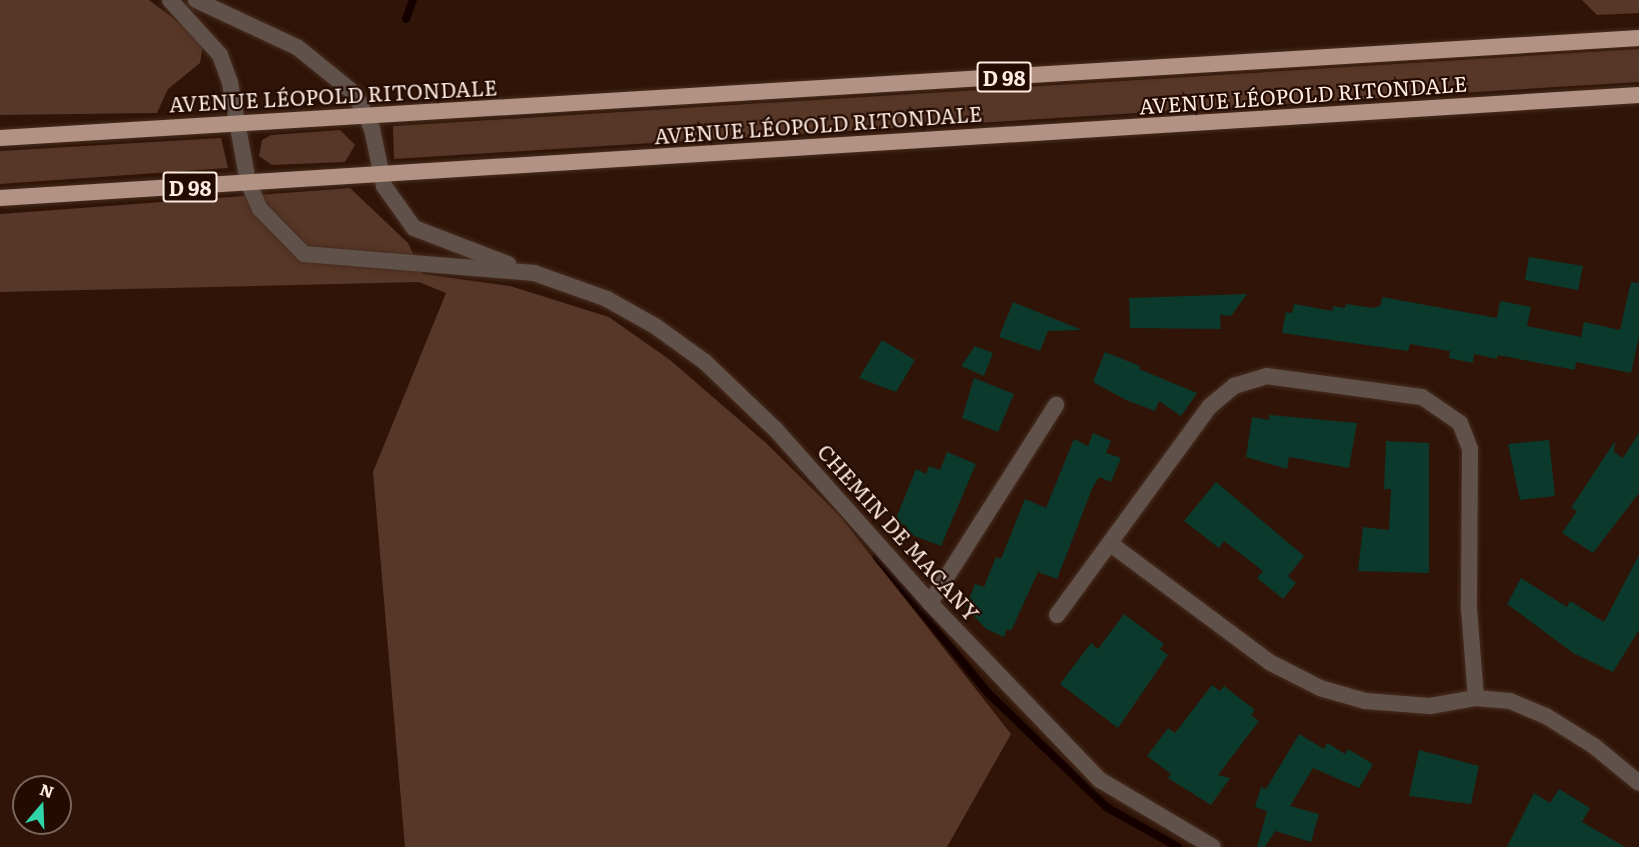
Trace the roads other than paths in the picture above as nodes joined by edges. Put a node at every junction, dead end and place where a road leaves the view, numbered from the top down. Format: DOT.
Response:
graph roads {
  1 [pos="170,0"];
  2 [pos="196,0"];
  3 [pos="1639,38"];
  4 [pos="1639,95"];
  5 [pos="368,116"];
  6 [pos="235,123"];
  7 [pos="0,138"];
  8 [pos="381,173"];
  9 [pos="248,182"];
  10 [pos="0,198"];
  11 [pos="534,273"];
  12 [pos="1056,405"];
  13 [pos="1112,545"];
  14 [pos="930,603"];
  15 [pos="1057,615"];
  16 [pos="1476,698"];
  17 [pos="1639,783"];
  18 [pos="1212,847"];
  1 -- 6 [label="street, CHEMIN DE MACANY"];
  2 -- 5 [label="street"];
  3 -- 5 [label="highway, AVENUE LÉOPOLD RITONDALE / D 98"];
  4 -- 8 [label="highway, AVENUE LÉOPOLD RITONDALE / D 98"];
  5 -- 6 [label="highway, AVENUE LÉOPOLD RITONDALE / D 98"];
  5 -- 8 [label="street, CHEMIN DE MACANY"];
  6 -- 7 [label="highway, AVENUE LÉOPOLD RITONDALE / D 98"];
  6 -- 9 [label="street, CHEMIN DE MACANY"];
  8 -- 9 [label="highway, AVENUE LÉOPOLD RITONDALE / D 98"];
  8 -- 11 [label="street, CHEMIN DE MACANY"];
  9 -- 10 [label="highway, AVENUE LÉOPOLD RITONDALE / D 98"];
  9 -- 11 [label="street, CHEMIN DE MACANY"];
  11 -- 14 [label="street, CHEMIN DE MACANY"];
  12 -- 14 [label="street"];
  13 -- 15 [label="street"];
  13 -- 16 [label="street"];
  13 -- 16 [label="street"];
  14 -- 18 [label="street, CHEMIN DE MACANY"];
  16 -- 17 [label="street"];
}
